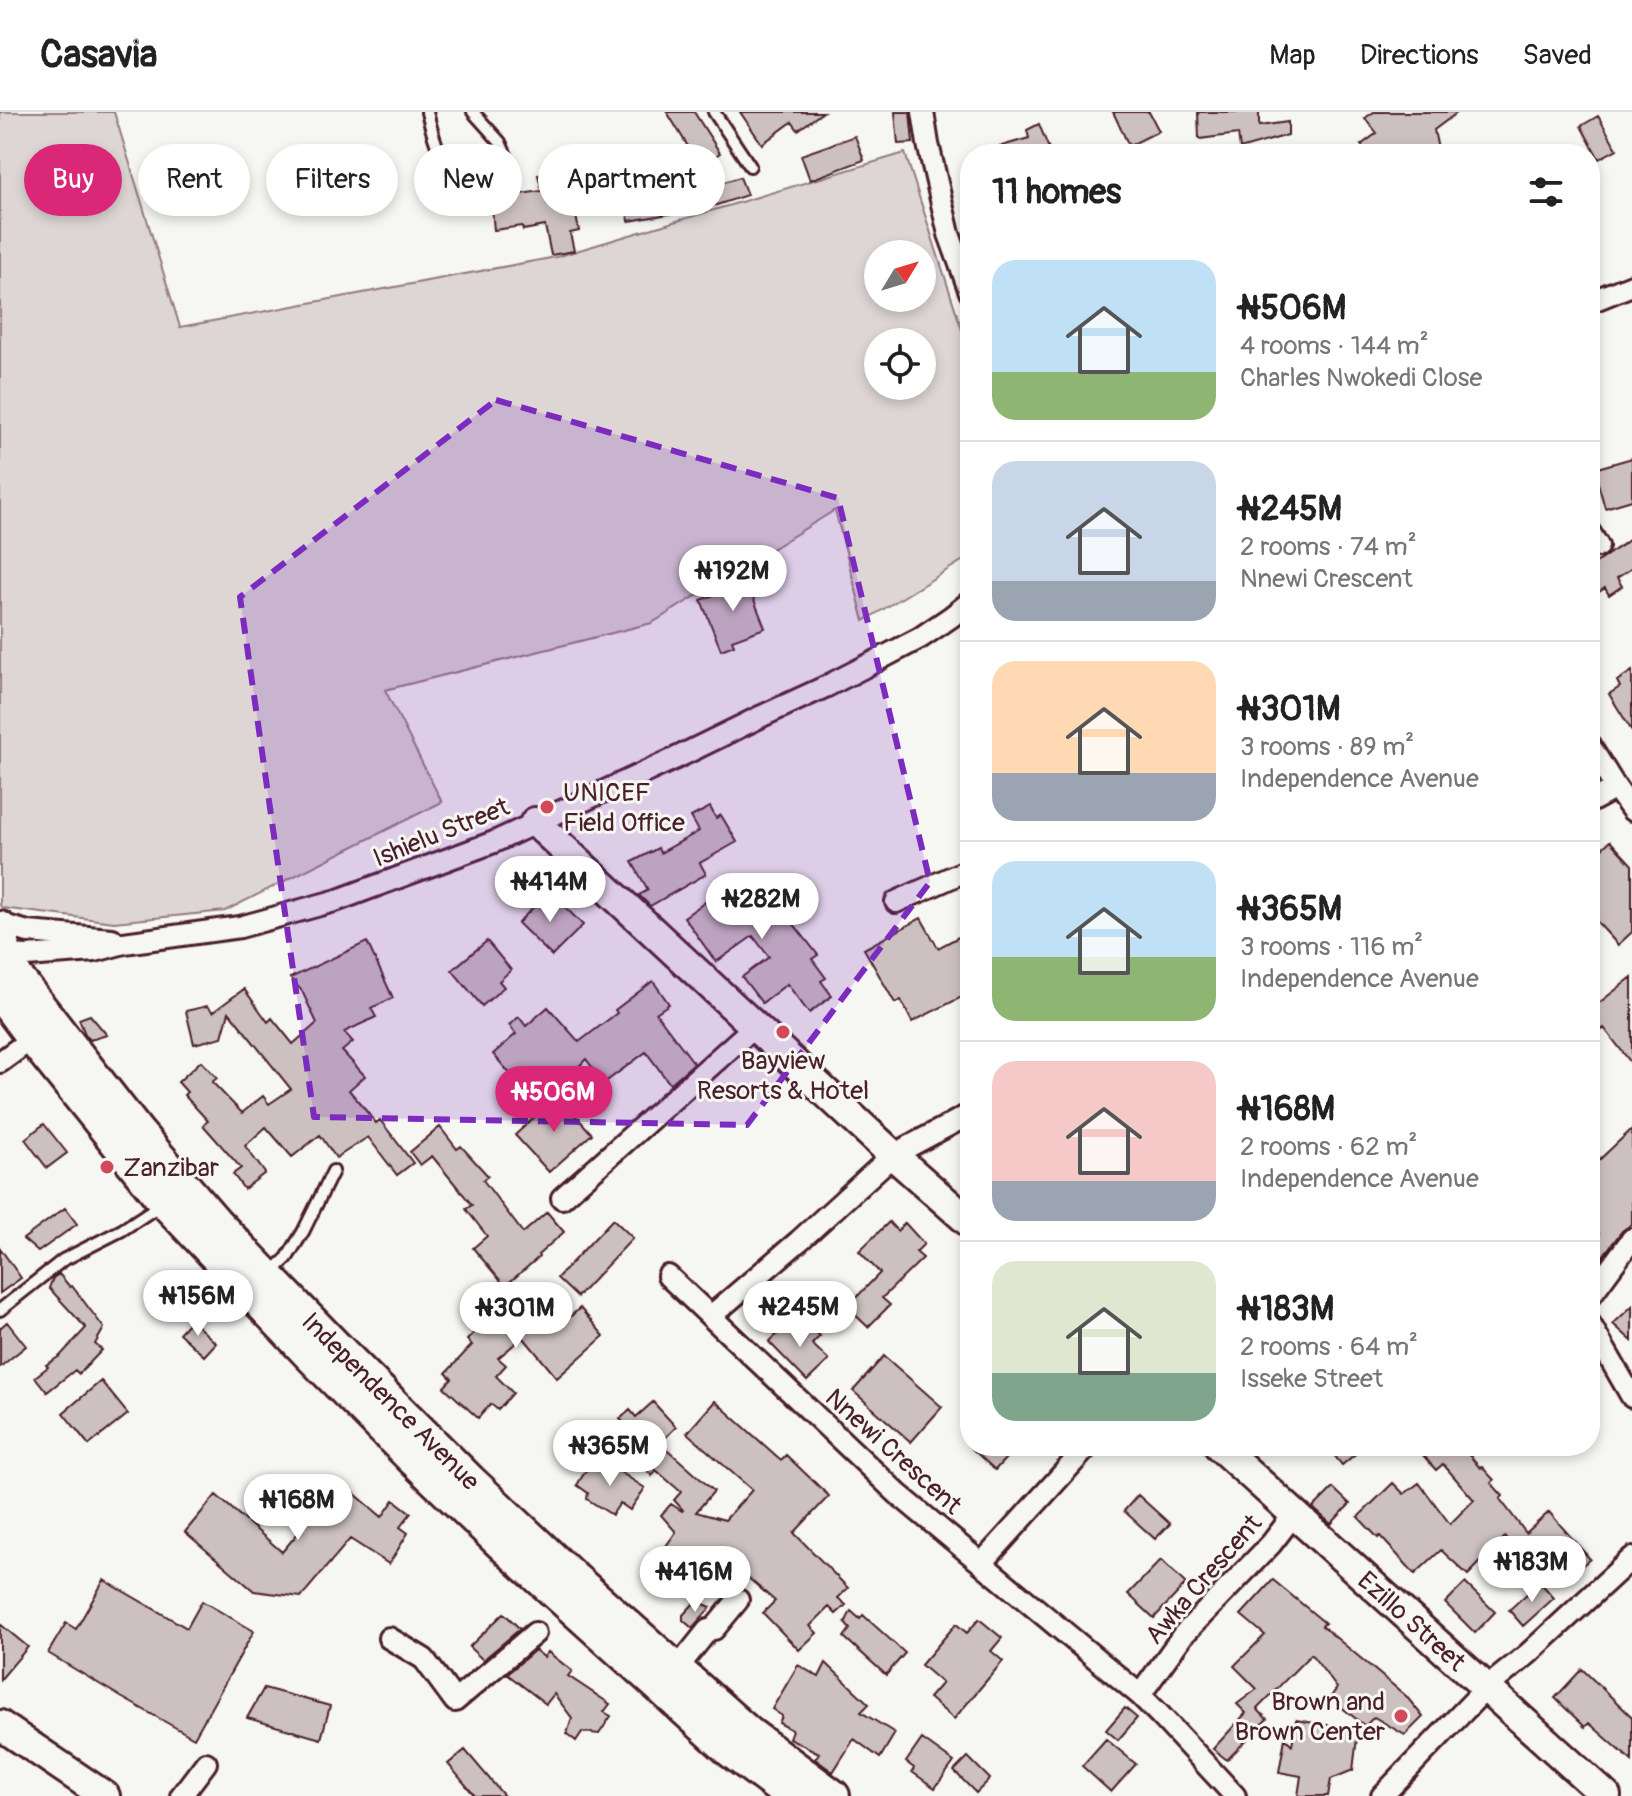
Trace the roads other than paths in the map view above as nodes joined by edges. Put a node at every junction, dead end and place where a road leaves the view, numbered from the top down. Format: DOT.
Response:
graph roads {
  1 [pos="427,112"];
  2 [pos="473,112"];
  3 [pos="714,112"];
  4 [pos="923,112"];
  5 [pos="750,166"];
  6 [pos="960,264"];
  7 [pos="1632,285"];
  8 [pos="1600,298"];
  9 [pos="960,610"];
  10 [pos="1600,762"];
  11 [pos="1616,788"];
  12 [pos="1600,797"];
  13 [pos="1632,810"];
  14 [pos="535,822"];
  15 [pos="960,873"];
  16 [pos="896,902"];
  17 [pos="0,942"];
  18 [pos="0,994"];
  19 [pos="755,1026"];
  20 [pos="45,1034"];
  21 [pos="0,1062"];
  22 [pos="960,1119"];
  23 [pos="893,1155"];
  24 [pos="333,1171"];
  25 [pos="562,1198"];
  26 [pos="164,1201"];
  27 [pos="960,1214"];
  28 [pos="1632,1239"];
  29 [pos="668,1276"];
  30 [pos="267,1277"];
  31 [pos="1600,1282"];
  32 [pos="0,1310"];
  33 [pos="711,1316"];
  34 [pos="1600,1341"];
  35 [pos="1632,1397"];
  36 [pos="1079,1456"];
  37 [pos="1230,1456"];
  38 [pos="1294,1514"];
  39 [pos="512,1538"];
  40 [pos="1632,1558"];
  41 [pos="982,1563"];
  42 [pos="738,1600"];
  43 [pos="535,1633"];
  44 [pos="389,1638"];
  45 [pos="676,1670"];
  46 [pos="1486,1688"];
  47 [pos="1140,1695"];
  48 [pos="0,1725"];
  49 [pos="740,1742"];
  50 [pos="0,1747"];
  51 [pos="206,1763"];
  52 [pos="1230,1791"];
  53 [pos="75,1796"];
  54 [pos="105,1796"];
  55 [pos="181,1796"];
  56 [pos="791,1796"];
  57 [pos="833,1796"];
  58 [pos="1382,1796"];
  59 [pos="1606,1796"];
  1 -- 2 [label="lane"];
  3 -- 5 [label="lane"];
  4 -- 6 [label="street"];
  7 -- 8 [label="street"];
  9 -- 14 [label="street, Ishielu Street"];
  10 -- 11 [label="street"];
  11 -- 12 [label="street"];
  11 -- 13 [label="street"];
  14 -- 17 [label="street, Ishielu Street"];
  14 -- 19 [label="street"];
  15 -- 16 [label="street"];
  17 -- 20 [label="main road, Independence Avenue"];
  18 -- 20 [label="main road, Independence Avenue"];
  19 -- 23 [label="street"];
  19 -- 25 [label="street"];
  20 -- 21 [label="street"];
  20 -- 26 [label="main road, Independence Avenue"];
  20 -- 30 [label="main road, Independence Avenue"];
  22 -- 23 [label="street"];
  23 -- 27 [label="street"];
  23 -- 33 [label="street"];
  24 -- 30 [label="lane"];
  26 -- 32 [label="lane"];
  26 -- 39 [label="main road, Independence Avenue"];
  28 -- 31 [label="street"];
  29 -- 33 [label="street, Nnewi Crescent"];
  30 -- 39 [label="main road, Independence Avenue"];
  33 -- 41 [label="street, Nnewi Crescent"];
  34 -- 35 [label="street"];
  36 -- 41 [label="street"];
  37 -- 38 [label="street, Ezillo Street"];
  38 -- 46 [label="street, Ezillo Street"];
  38 -- 47 [label="street, Awka Crescent"];
  39 -- 45 [label="main road, Independence Avenue"];
  39 -- 49 [label="main road, Independence Avenue"];
  40 -- 46 [label="street"];
  41 -- 47 [label="street, Nnewi Crescent"];
  42 -- 45 [label="street"];
  43 -- 44 [label="street"];
  45 -- 49 [label="main road, Independence Avenue"];
  46 -- 58 [label="street"];
  46 -- 59 [label="street, Ezillo Street"];
  47 -- 52 [label="street"];
  48 -- 54 [label="street"];
  49 -- 56 [label="main road, Independence Avenue"];
  49 -- 57 [label="main road, Independence Avenue"];
  50 -- 53 [label="street"];
  51 -- 55 [label="street"];
}
